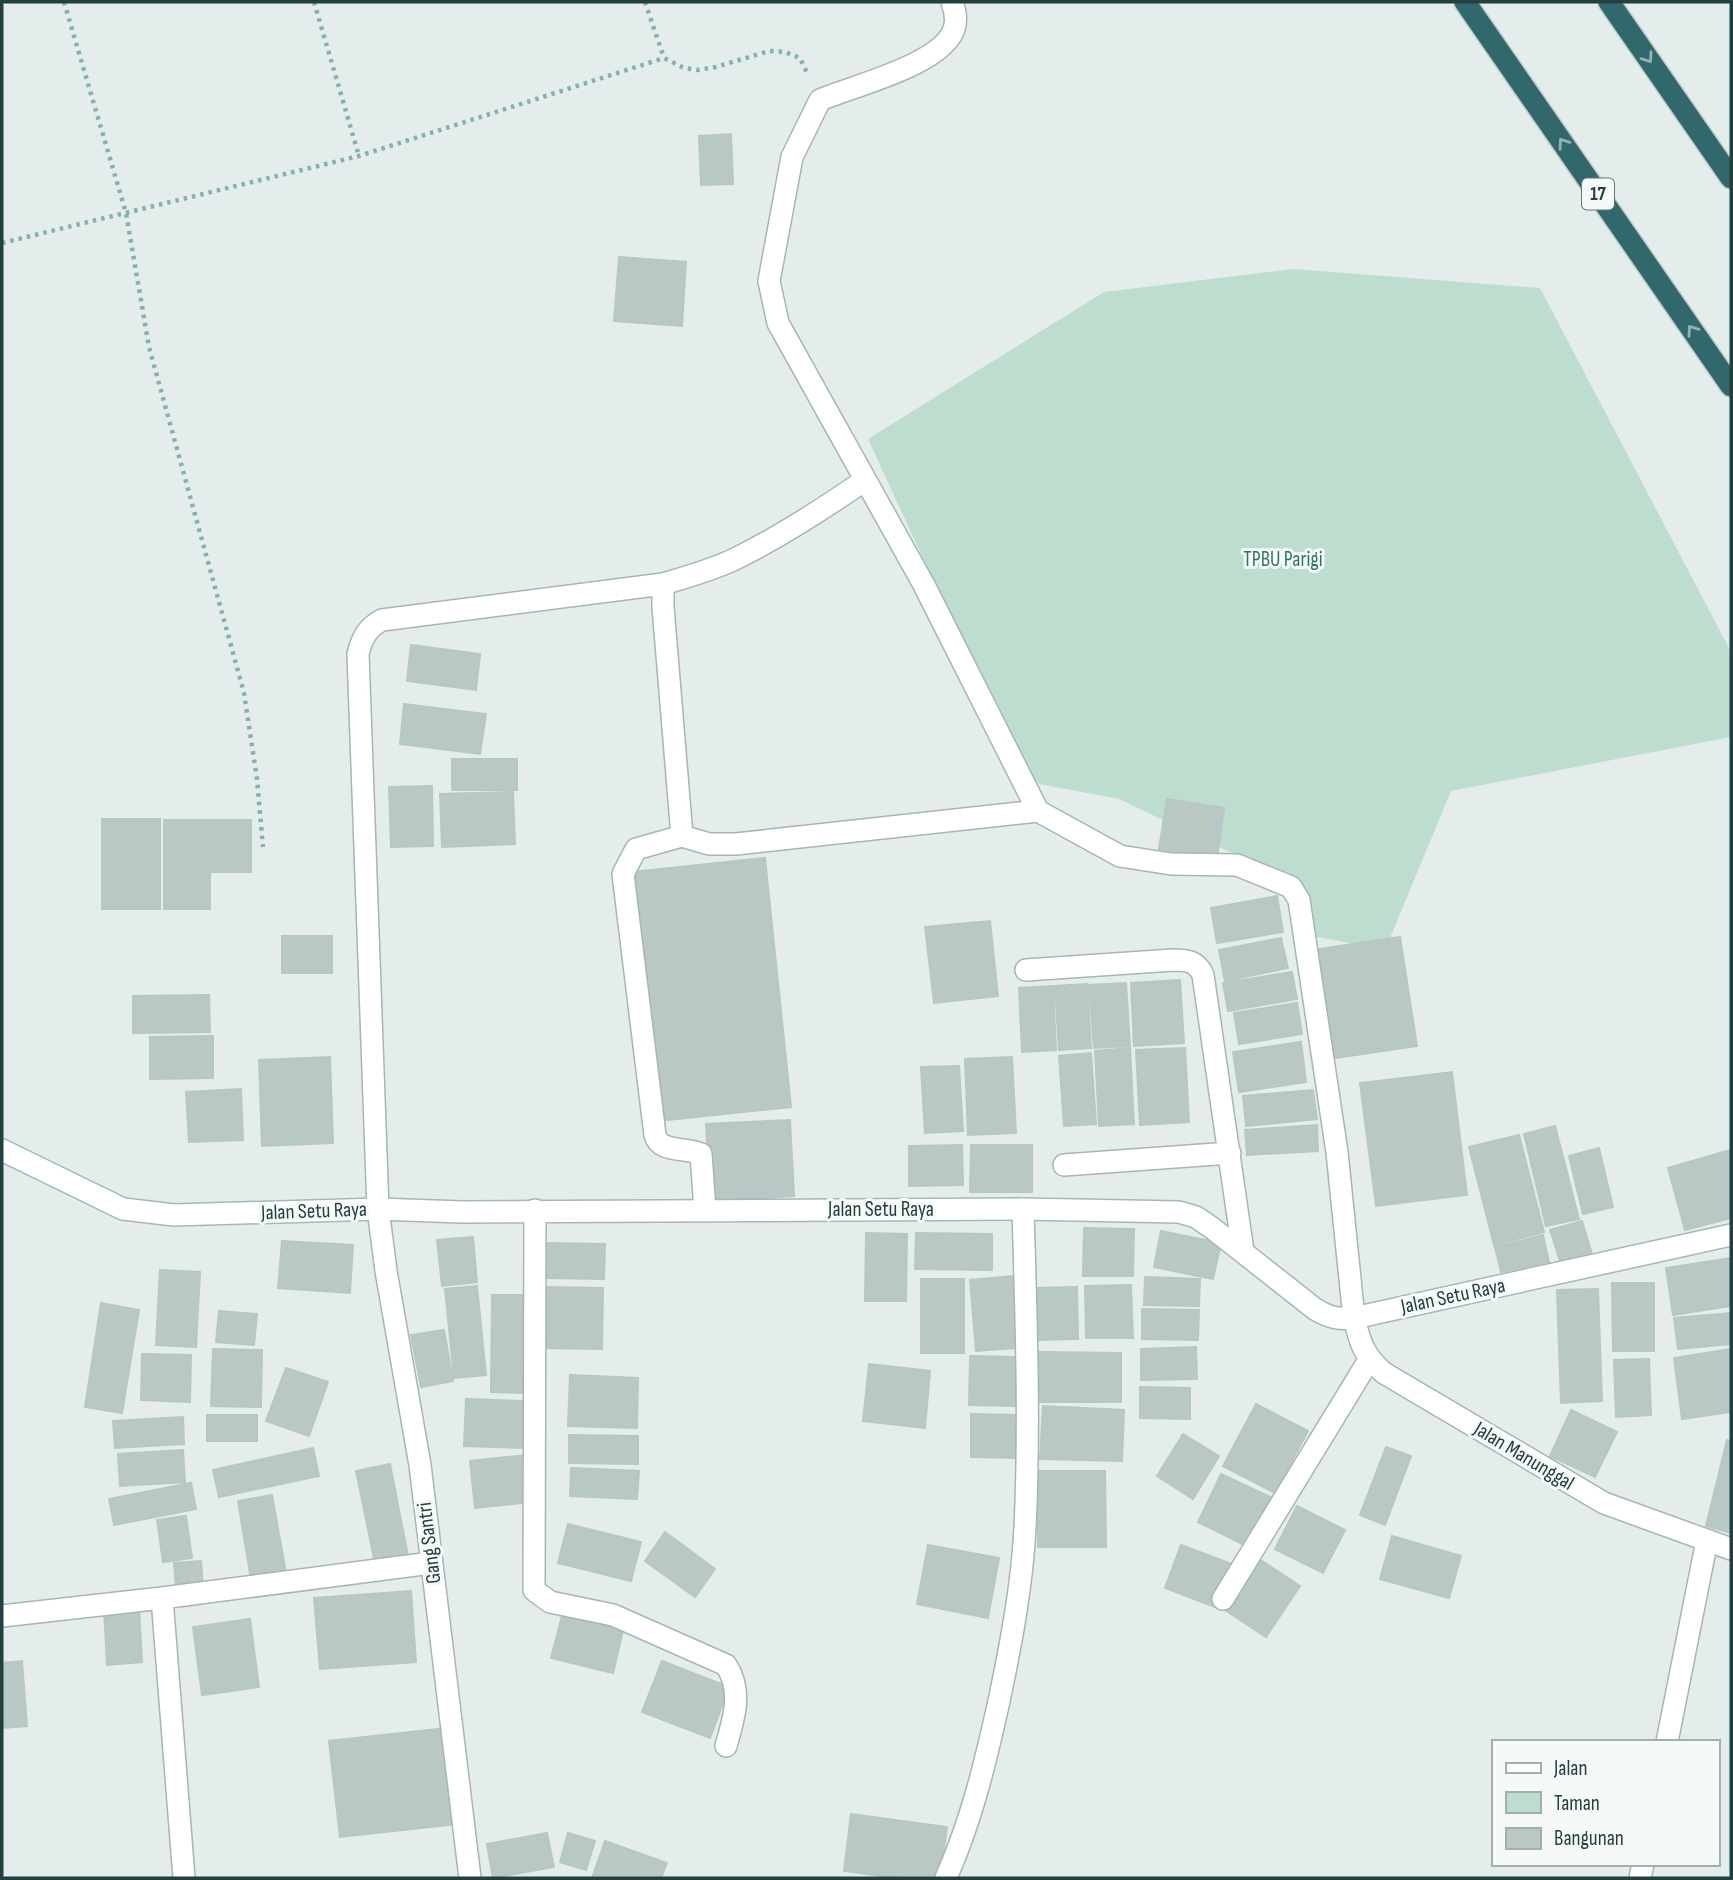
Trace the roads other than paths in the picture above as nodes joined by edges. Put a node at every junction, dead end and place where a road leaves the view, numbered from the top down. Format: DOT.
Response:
graph roads {
  1 [pos="952,2"];
  2 [pos="1465,2"];
  3 [pos="1609,2"];
  4 [pos="1731,178"];
  5 [pos="1731,386"];
  6 [pos="865,480"];
  7 [pos="663,584"];
  8 [pos="1038,811"];
  9 [pos="682,836"];
  10 [pos="1026,970"];
  11 [pos="2,1150"];
  12 [pos="1230,1153"];
  13 [pos="1064,1164"];
  14 [pos="378,1209"];
  15 [pos="1023,1209"];
  16 [pos="535,1210"];
  17 [pos="705,1210"];
  18 [pos="1731,1234"];
  19 [pos="1242,1251"];
  20 [pos="1354,1318"];
  21 [pos="1369,1360"];
  22 [pos="1707,1540"];
  23 [pos="1731,1549"];
  24 [pos="431,1563"];
  25 [pos="162,1598"];
  26 [pos="1223,1599"];
  27 [pos="2,1616"];
  28 [pos="1667,1740"];
  29 [pos="726,1746"];
  30 [pos="184,1878"];
  31 [pos="470,1878"];
  32 [pos="946,1878"];
  1 -- 6 [label="street"];
  5 -- 2 [label="highway, 17, one-way"];
  3 -- 4 [label="highway, one-way"];
  6 -- 7 [label="street, Gang Santri"];
  6 -- 8 [label="street"];
  7 -- 9 [label="street"];
  7 -- 14 [label="street, Gang Santri"];
  8 -- 9 [label="street"];
  8 -- 20 [label="street"];
  9 -- 17 [label="street"];
  10 -- 12 [label="street"];
  11 -- 14 [label="street, Jalan Setu Raya"];
  12 -- 13 [label="street"];
  12 -- 19 [label="street"];
  14 -- 16 [label="street, Jalan Setu Raya"];
  14 -- 24 [label="street, Gang Santri"];
  15 -- 17 [label="street, Jalan Setu Raya"];
  15 -- 19 [label="street, Jalan Setu Raya"];
  15 -- 32 [label="street"];
  16 -- 17 [label="street, Jalan Setu Raya"];
  16 -- 29 [label="street"];
  18 -- 20 [label="street, Jalan Setu Raya"];
  19 -- 20 [label="street, Jalan Setu Raya"];
  20 -- 21 [label="street"];
  21 -- 22 [label="street, Jalan Manunggal"];
  21 -- 26 [label="street"];
  22 -- 23 [label="street, Jalan Manunggal"];
  22 -- 28 [label="street"];
  24 -- 25 [label="street"];
  24 -- 31 [label="street, Gang Santri"];
  25 -- 27 [label="street"];
  25 -- 30 [label="street"];
}
